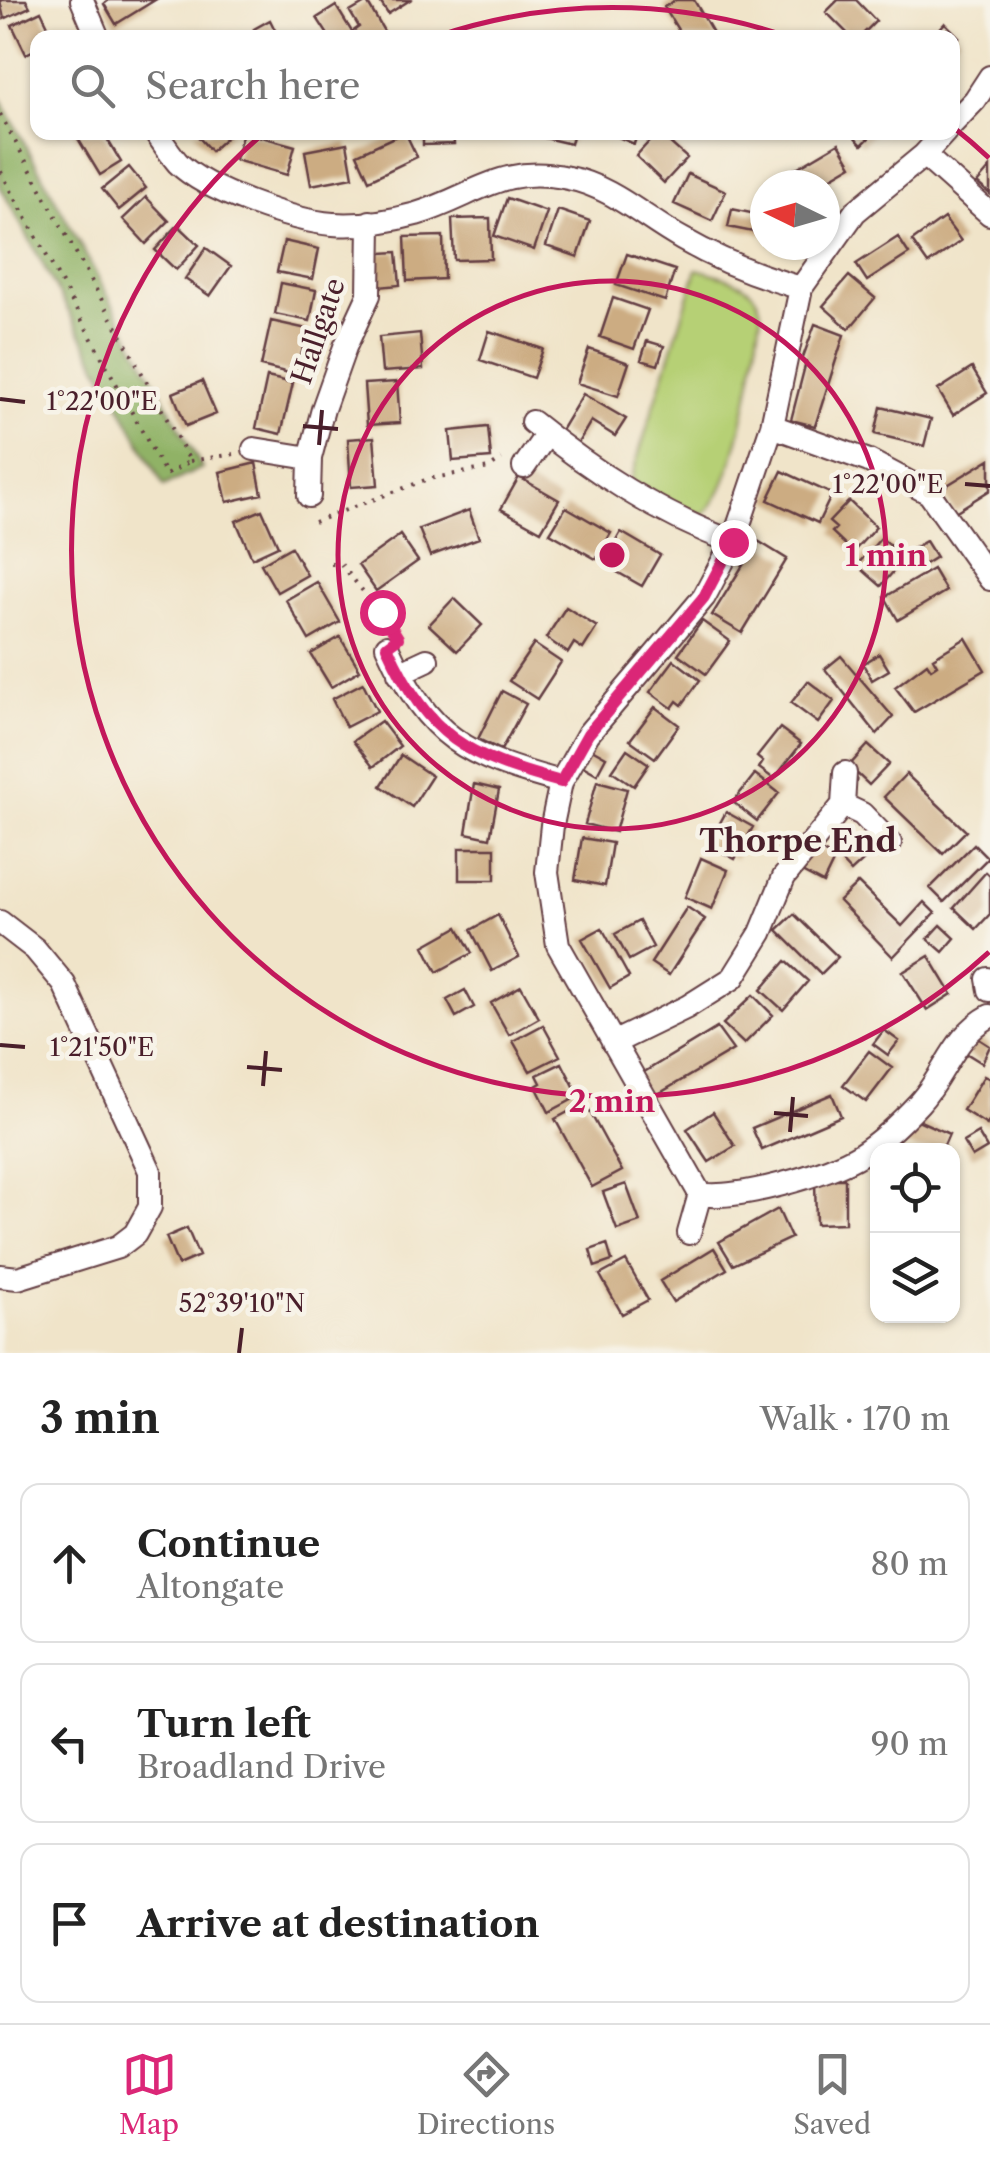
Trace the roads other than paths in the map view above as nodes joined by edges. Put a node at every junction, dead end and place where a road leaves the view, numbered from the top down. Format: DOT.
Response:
graph roads {
  1 [pos="82,0"];
  2 [pos="95,30"];
  3 [pos="990,76"];
  4 [pos="960,116"];
  5 [pos="161,140"];
  6 [pos="938,140"];
  7 [pos="924,155"];
  8 [pos="990,214"];
  9 [pos="370,222"];
  10 [pos="802,288"];
  11 [pos="772,426"];
  12 [pos="254,450"];
  13 [pos="310,458"];
  14 [pos="524,467"];
  15 [pos="308,496"];
  16 [pos="733,542"];
  17 [pos="990,579"];
  18 [pos="387,646"];
  19 [pos="427,660"];
  20 [pos="399,673"];
  21 [pos="844,773"];
  22 [pos="561,782"];
  23 [pos="843,805"];
  24 [pos="890,842"];
  25 [pos="0,922"];
  26 [pos="990,1016"];
  27 [pos="612,1044"];
  28 [pos="700,1194"];
  29 [pos="689,1233"];
  30 [pos="0,1276"];
  1 -- 2 [label="street"];
  3 -- 4 [label="street"];
  5 -- 9 [label="street"];
  6 -- 7 [label="street"];
  7 -- 8 [label="street"];
  7 -- 10 [label="street"];
  9 -- 10 [label="street"];
  9 -- 13 [label="street, Hallgate"];
  10 -- 11 [label="street"];
  11 -- 16 [label="street"];
  11 -- 17 [label="street"];
  12 -- 13 [label="street"];
  13 -- 15 [label="street, Hallgate"];
  14 -- 16 [label="street"];
  16 -- 22 [label="street"];
  18 -- 20 [label="street"];
  19 -- 20 [label="street"];
  20 -- 22 [label="street"];
  21 -- 23 [label="street"];
  22 -- 27 [label="street"];
  23 -- 24 [label="street"];
  23 -- 27 [label="street"];
  25 -- 30 [label="street"];
  26 -- 28 [label="street"];
  27 -- 28 [label="street"];
  28 -- 29 [label="street"];
}
